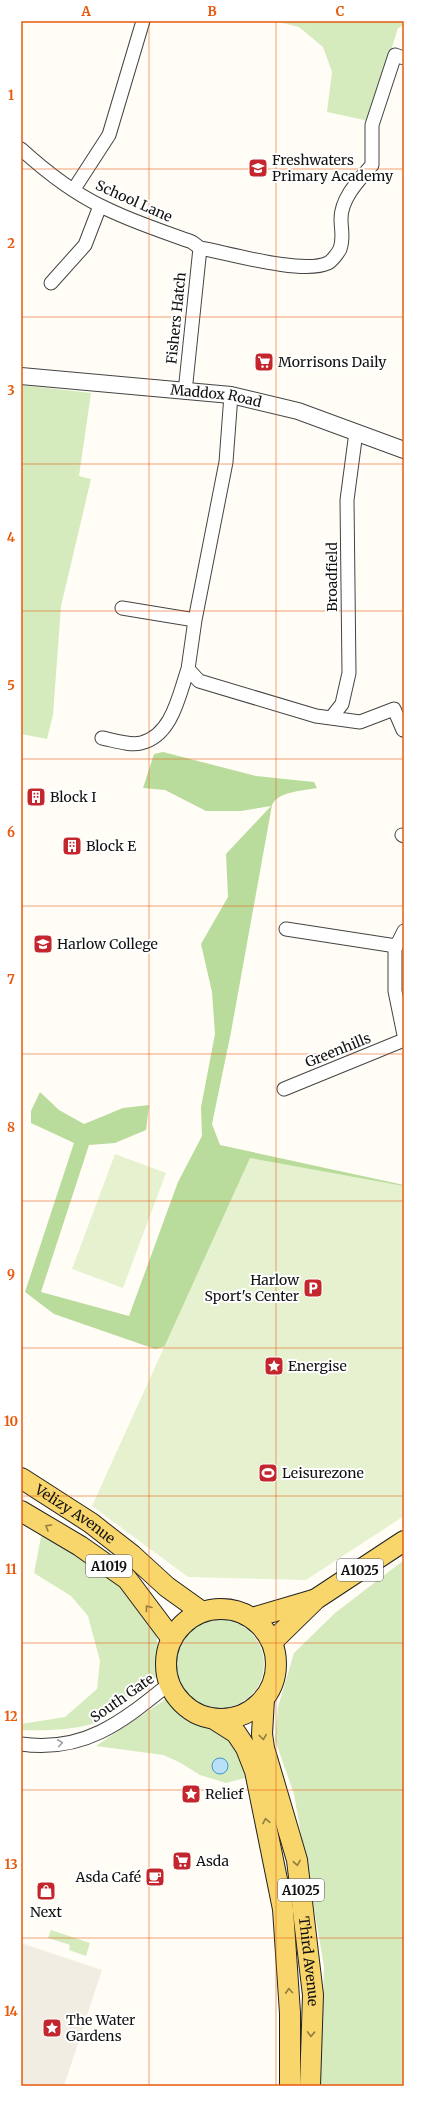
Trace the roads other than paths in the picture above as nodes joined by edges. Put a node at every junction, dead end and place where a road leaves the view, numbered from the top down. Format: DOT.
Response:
graph roads {
  1 [pos="143,21"];
  2 [pos="404,58"];
  3 [pos="21,149"];
  4 [pos="74,189"];
  5 [pos="100,206"];
  6 [pos="200,248"];
  7 [pos="51,283"];
  8 [pos="21,376"];
  9 [pos="185,392"];
  10 [pos="231,395"];
  11 [pos="356,432"];
  12 [pos="404,450"];
  13 [pos="122,608"];
  14 [pos="195,620"];
  15 [pos="188,669"];
  16 [pos="330,718"];
  17 [pos="403,730"];
  18 [pos="102,738"];
  19 [pos="286,929"];
  20 [pos="404,931"];
  21 [pos="396,946"];
  22 [pos="404,1035"];
  23 [pos="404,1040"];
  24 [pos="284,1089"];
  25 [pos="21,1478"];
  26 [pos="23,1513"];
  27 [pos="404,1541"];
  28 [pos="316,1599"];
  29 [pos="202,1612"];
  30 [pos="252,1618"];
  31 [pos="172,1638"];
  32 [pos="272,1642"];
  33 [pos="169,1684"];
  34 [pos="264,1698"];
  35 [pos="214,1719"];
  36 [pos="21,1744"];
  37 [pos="290,2086"];
  38 [pos="310,2086"];
  1 -- 4 [label="street"];
  2 -- 6 [label="street, School Lane"];
  3 -- 4 [label="street, School Lane"];
  4 -- 5 [label="street, School Lane"];
  5 -- 6 [label="street, School Lane"];
  5 -- 7 [label="street"];
  6 -- 9 [label="street, Fishers Hatch"];
  8 -- 9 [label="street, Maddox Road"];
  9 -- 10 [label="street, Maddox Road"];
  10 -- 11 [label="street, Maddox Road"];
  10 -- 14 [label="street"];
  11 -- 12 [label="street, Maddox Road"];
  11 -- 16 [label="street, Broadfield"];
  13 -- 14 [label="street"];
  14 -- 15 [label="street"];
  15 -- 16 [label="street"];
  15 -- 18 [label="street"];
  16 -- 17 [label="street"];
  19 -- 21 [label="street"];
  20 -- 21 [label="street"];
  21 -- 22 [label="street"];
  23 -- 24 [label="street, Greenhills"];
  25 -- 29 [label="main road, Velizy Avenue / A1019"];
  31 -- 26 [label="main road, Velizy Avenue / A1019, one-way"];
  27 -- 28 [label="main road, A1025"];
  28 -- 30 [label="main road, A1025"];
  28 -- 32 [label="main road, A1025"];
  29 -- 30 [label="main road"];
  29 -- 31 [label="main road"];
  30 -- 32 [label="main road"];
  31 -- 33 [label="main road"];
  32 -- 34 [label="main road"];
  33 -- 35 [label="main road"];
  36 -- 33 [label="street, South Gate, one-way"];
  34 -- 35 [label="main road"];
  34 -- 38 [label="main road, Third Avenue / A1025, one-way"];
  37 -- 35 [label="main road, Third Avenue / A1025, one-way"];
}
